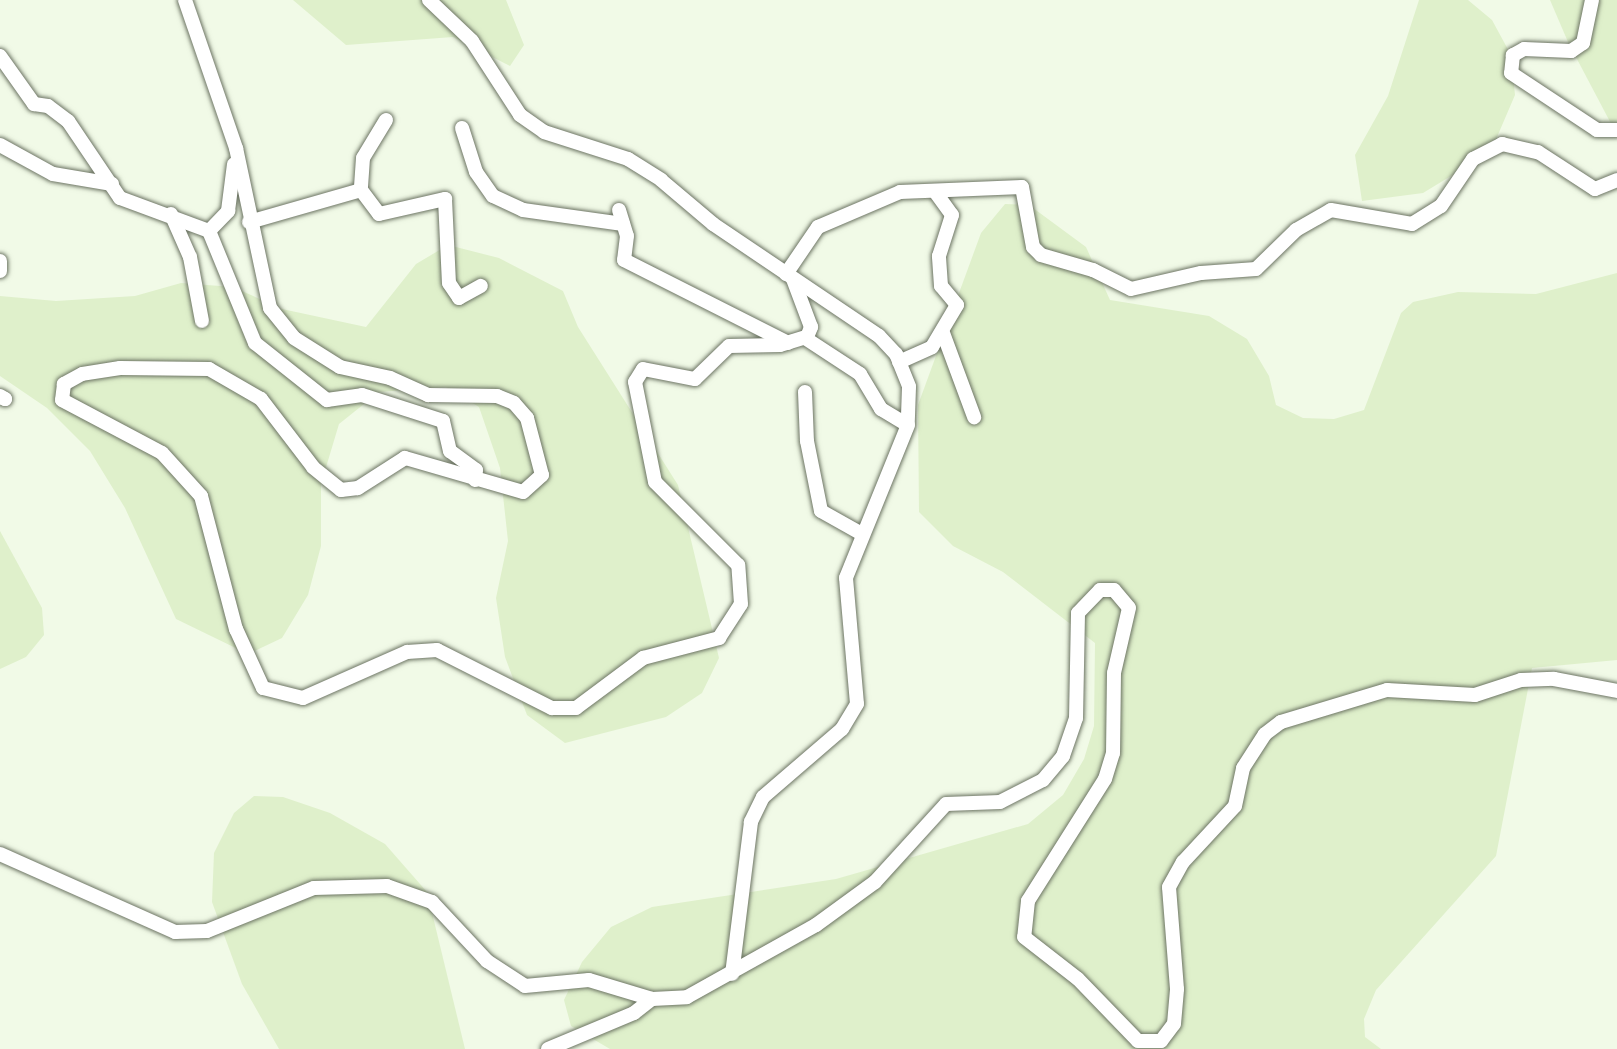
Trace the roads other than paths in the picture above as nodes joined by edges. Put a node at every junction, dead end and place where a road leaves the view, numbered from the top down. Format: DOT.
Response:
graph roads {
  1 [pos="185,0"];
  2 [pos="429,0"];
  3 [pos="1592,0"];
  4 [pos="0,56"];
  5 [pos="386,120"];
  6 [pos="462,128"];
  7 [pos="1617,130"];
  8 [pos="0,145"];
  9 [pos="236,148"];
  10 [pos="1617,180"];
  11 [pos="112,184"];
  12 [pos="361,190"];
  13 [pos="936,193"];
  14 [pos="171,214"];
  15 [pos="249,222"];
  16 [pos="209,231"];
  17 [pos="0,261"];
  18 [pos="0,271"];
  19 [pos="790,277"];
  20 [pos="481,286"];
  21 [pos="202,321"];
  22 [pos="943,333"];
  23 [pos="805,338"];
  24 [pos="788,343"];
  25 [pos="899,362"];
  26 [pos="805,392"];
  27 [pos="974,417"];
  28 [pos="908,425"];
  29 [pos="475,480"];
  30 [pos="862,534"];
  31 [pos="1617,691"];
  32 [pos="0,854"];
  33 [pos="732,974"];
  34 [pos="652,999"];
  35 [pos="548,1049"];
  1 -- 9 [label="street"];
  2 -- 19 [label="street"];
  3 -- 7 [label="street"];
  4 -- 11 [label="street"];
  5 -- 12 [label="street"];
  6 -- 24 [label="street"];
  8 -- 11 [label="street"];
  9 -- 15 [label="street"];
  9 -- 16 [label="street"];
  10 -- 13 [label="street"];
  11 -- 14 [label="street"];
  12 -- 15 [label="street"];
  12 -- 20 [label="street"];
  13 -- 19 [label="street"];
  13 -- 22 [label="street"];
  14 -- 16 [label="street"];
  14 -- 21 [label="street"];
  15 -- 29 [label="street"];
  16 -- 29 [label="street"];
  17 -- 18 [label="street"];
  19 -- 23 [label="street"];
  19 -- 25 [label="street"];
  22 -- 25 [label="street"];
  22 -- 27 [label="street"];
  23 -- 24 [label="street"];
  23 -- 28 [label="street"];
  24 -- 29 [label="street"];
  25 -- 28 [label="street"];
  26 -- 30 [label="street"];
  28 -- 30 [label="street"];
  30 -- 33 [label="street"];
  31 -- 33 [label="street"];
  32 -- 34 [label="street"];
  33 -- 34 [label="street"];
  34 -- 35 [label="street"];
}
